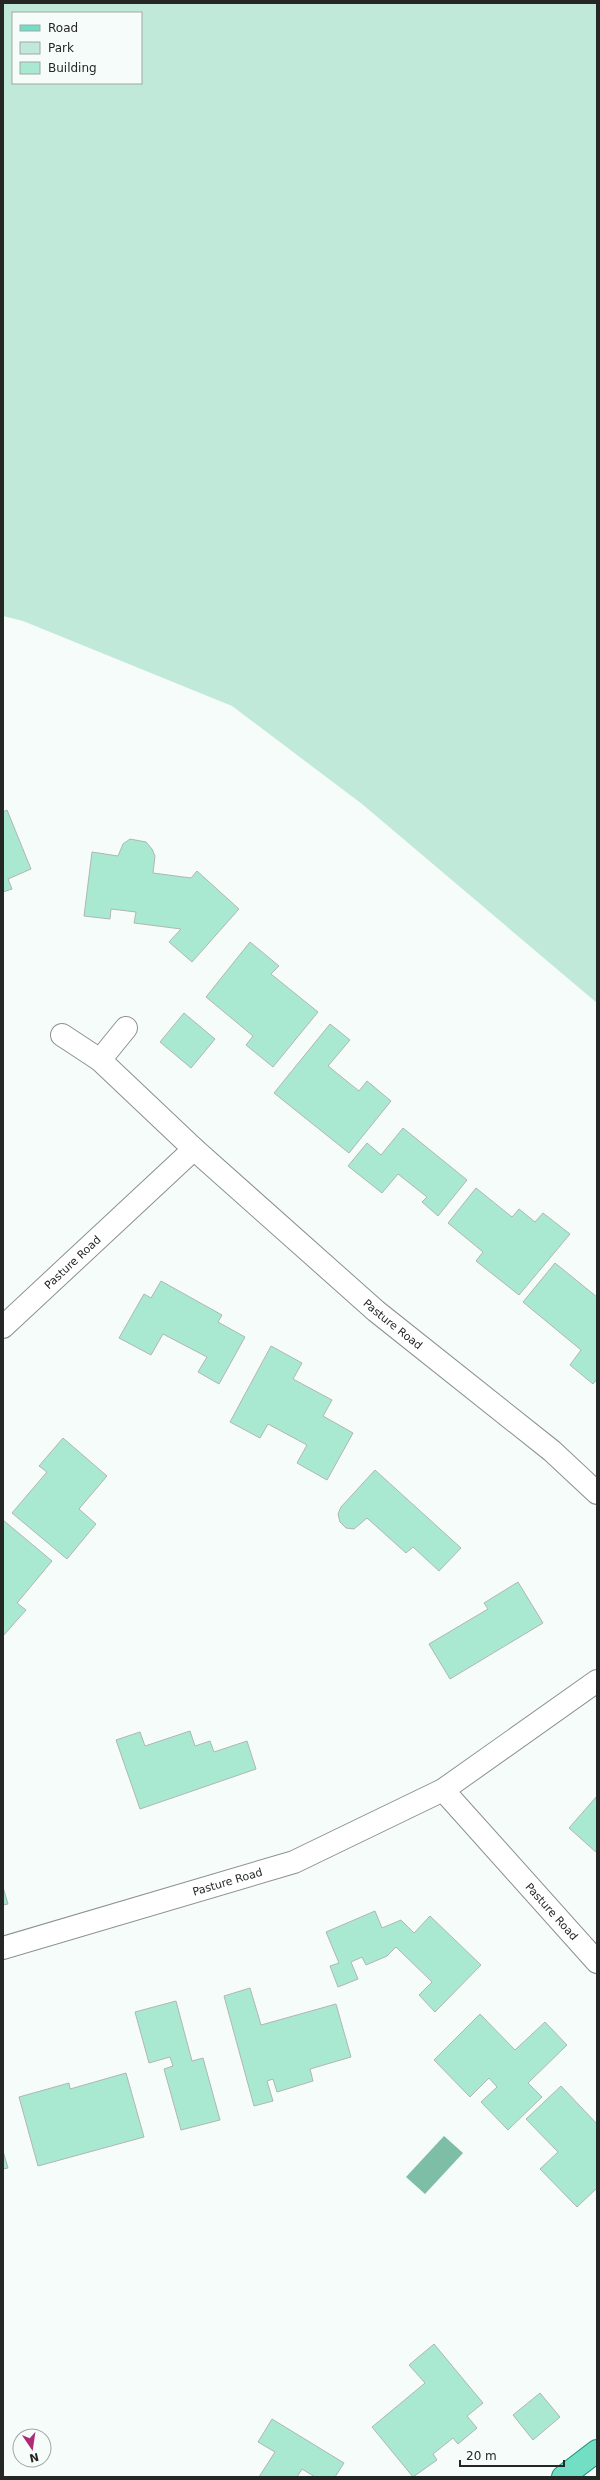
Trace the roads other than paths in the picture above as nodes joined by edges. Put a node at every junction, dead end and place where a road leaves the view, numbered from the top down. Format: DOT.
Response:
graph roads {
  1 [pos="126,1028"];
  2 [pos="62,1035"];
  3 [pos="100,1060"];
  4 [pos="194,1149"];
  5 [pos="3,1327"];
  6 [pos="597,1493"];
  7 [pos="597,1682"];
  8 [pos="443,1790"];
  9 [pos="3,1948"];
  10 [pos="597,1962"];
  11 [pos="597,2451"];
  12 [pos="563,2477"];
  1 -- 3 [label="street"];
  2 -- 3 [label="street, Pasture Road"];
  3 -- 4 [label="street, Pasture Road"];
  4 -- 5 [label="street, Pasture Road"];
  4 -- 6 [label="street, Pasture Road"];
  7 -- 8 [label="street, Pasture Road"];
  8 -- 9 [label="street, Pasture Road"];
  8 -- 10 [label="street, Pasture Road"];
  11 -- 12 [label="main road"];
}
